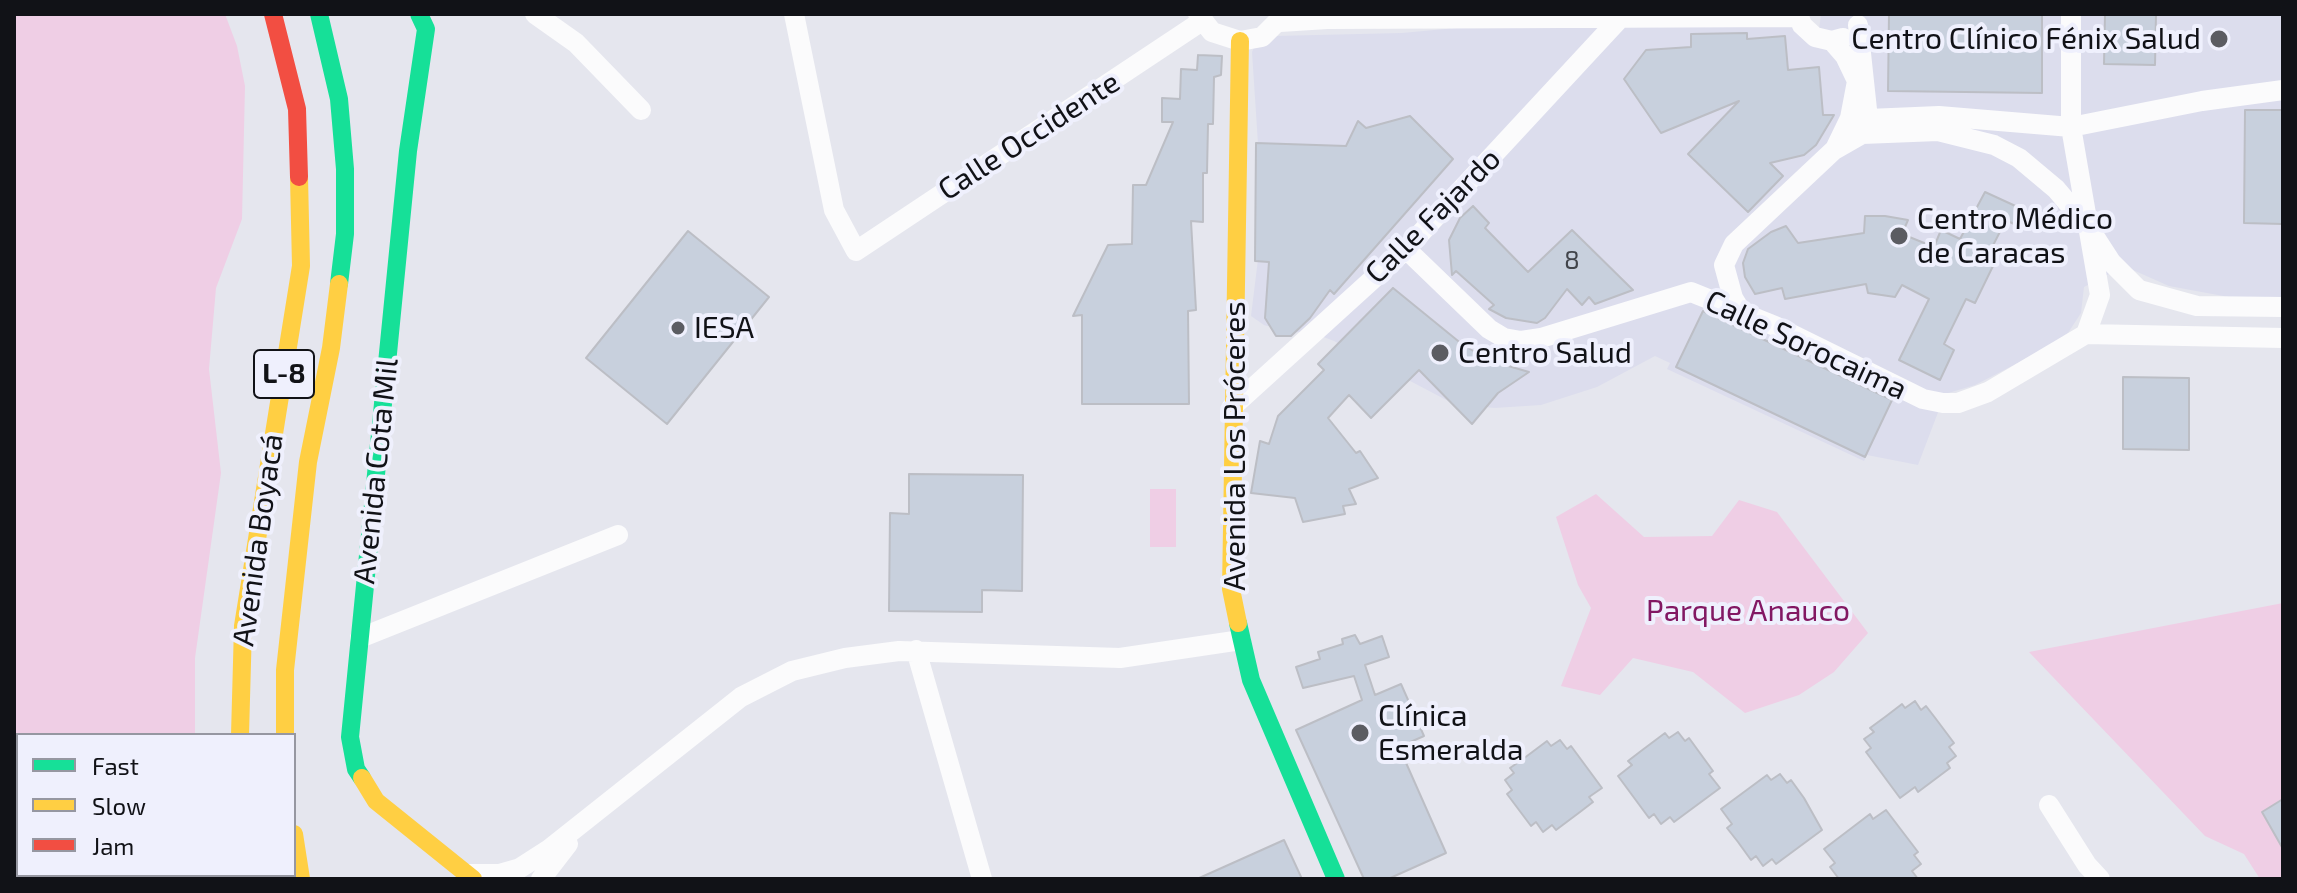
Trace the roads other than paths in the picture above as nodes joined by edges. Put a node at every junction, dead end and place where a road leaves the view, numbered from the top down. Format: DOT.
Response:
graph roads {
  1 [pos="273,14"];
  2 [pos="319,14"];
  3 [pos="535,14"];
  4 [pos="794,14"];
  5 [pos="2071,14"];
  6 [pos="1623,15"];
  7 [pos="1798,15"];
  8 [pos="1200,18"];
  9 [pos="1282,18"];
  10 [pos="428,19"];
  11 [pos="1860,19"];
  12 [pos="1240,41"];
  13 [pos="1832,41"];
  14 [pos="2283,90"];
  15 [pos="641,110"];
  16 [pos="1865,126"];
  17 [pos="2071,127"];
  18 [pos="1834,150"];
  19 [pos="2089,228"];
  20 [pos="1406,249"];
  21 [pos="2283,307"];
  22 [pos="1742,313"];
  23 [pos="2086,334"];
  24 [pos="2283,338"];
  25 [pos="1232,407"];
  26 [pos="618,535"];
  27 [pos="360,638"];
  28 [pos="1241,640"];
  29 [pos="916,650"];
  30 [pos="240,733"];
  31 [pos="285,733"];
  32 [pos="2049,805"];
  33 [pos="581,828"];
  34 [pos="296,847"];
  35 [pos="470,877"];
  36 [pos="301,879"];
  37 [pos="541,879"];
  38 [pos="982,879"];
  39 [pos="1336,879"];
  40 [pos="2100,879"];
  1 -- 30 [label="main road, Avenida Boyacá / L-8"];
  2 -- 31 [label="main road, Avenida Boyacá / L-8"];
  3 -- 15 [label="street"];
  4 -- 8 [label="street, Calle Occidente"];
  5 -- 17 [label="street"];
  6 -- 7 [label="street"];
  6 -- 9 [label="street"];
  6 -- 20 [label="street, Calle Fajardo"];
  7 -- 13 [label="street"];
  8 -- 12 [label="street"];
  9 -- 12 [label="street"];
  10 -- 27 [label="main road, Avenida Cota Mil"];
  11 -- 13 [label="street"];
  11 -- 16 [label="street"];
  12 -- 25 [label="main road, Avenida Los Próceres"];
  13 -- 18 [label="street"];
  14 -- 17 [label="street"];
  16 -- 17 [label="street"];
  16 -- 18 [label="street"];
  16 -- 19 [label="street"];
  17 -- 19 [label="street"];
  18 -- 22 [label="street"];
  19 -- 21 [label="street"];
  19 -- 23 [label="street"];
  20 -- 22 [label="street, Calle Sorocaima"];
  20 -- 25 [label="street, Calle Fajardo"];
  22 -- 23 [label="street, Calle Sorocaima"];
  23 -- 24 [label="street"];
  25 -- 28 [label="main road, Avenida Los Próceres"];
  26 -- 27 [label="street"];
  27 -- 35 [label="main road, Avenida Cota Mil"];
  28 -- 29 [label="street"];
  28 -- 39 [label="main road, Avenida Los Próceres"];
  29 -- 33 [label="street"];
  29 -- 38 [label="street"];
  32 -- 40 [label="street"];
  33 -- 35 [label="street"];
  33 -- 37 [label="street"];
  34 -- 36 [label="main road"];
}
